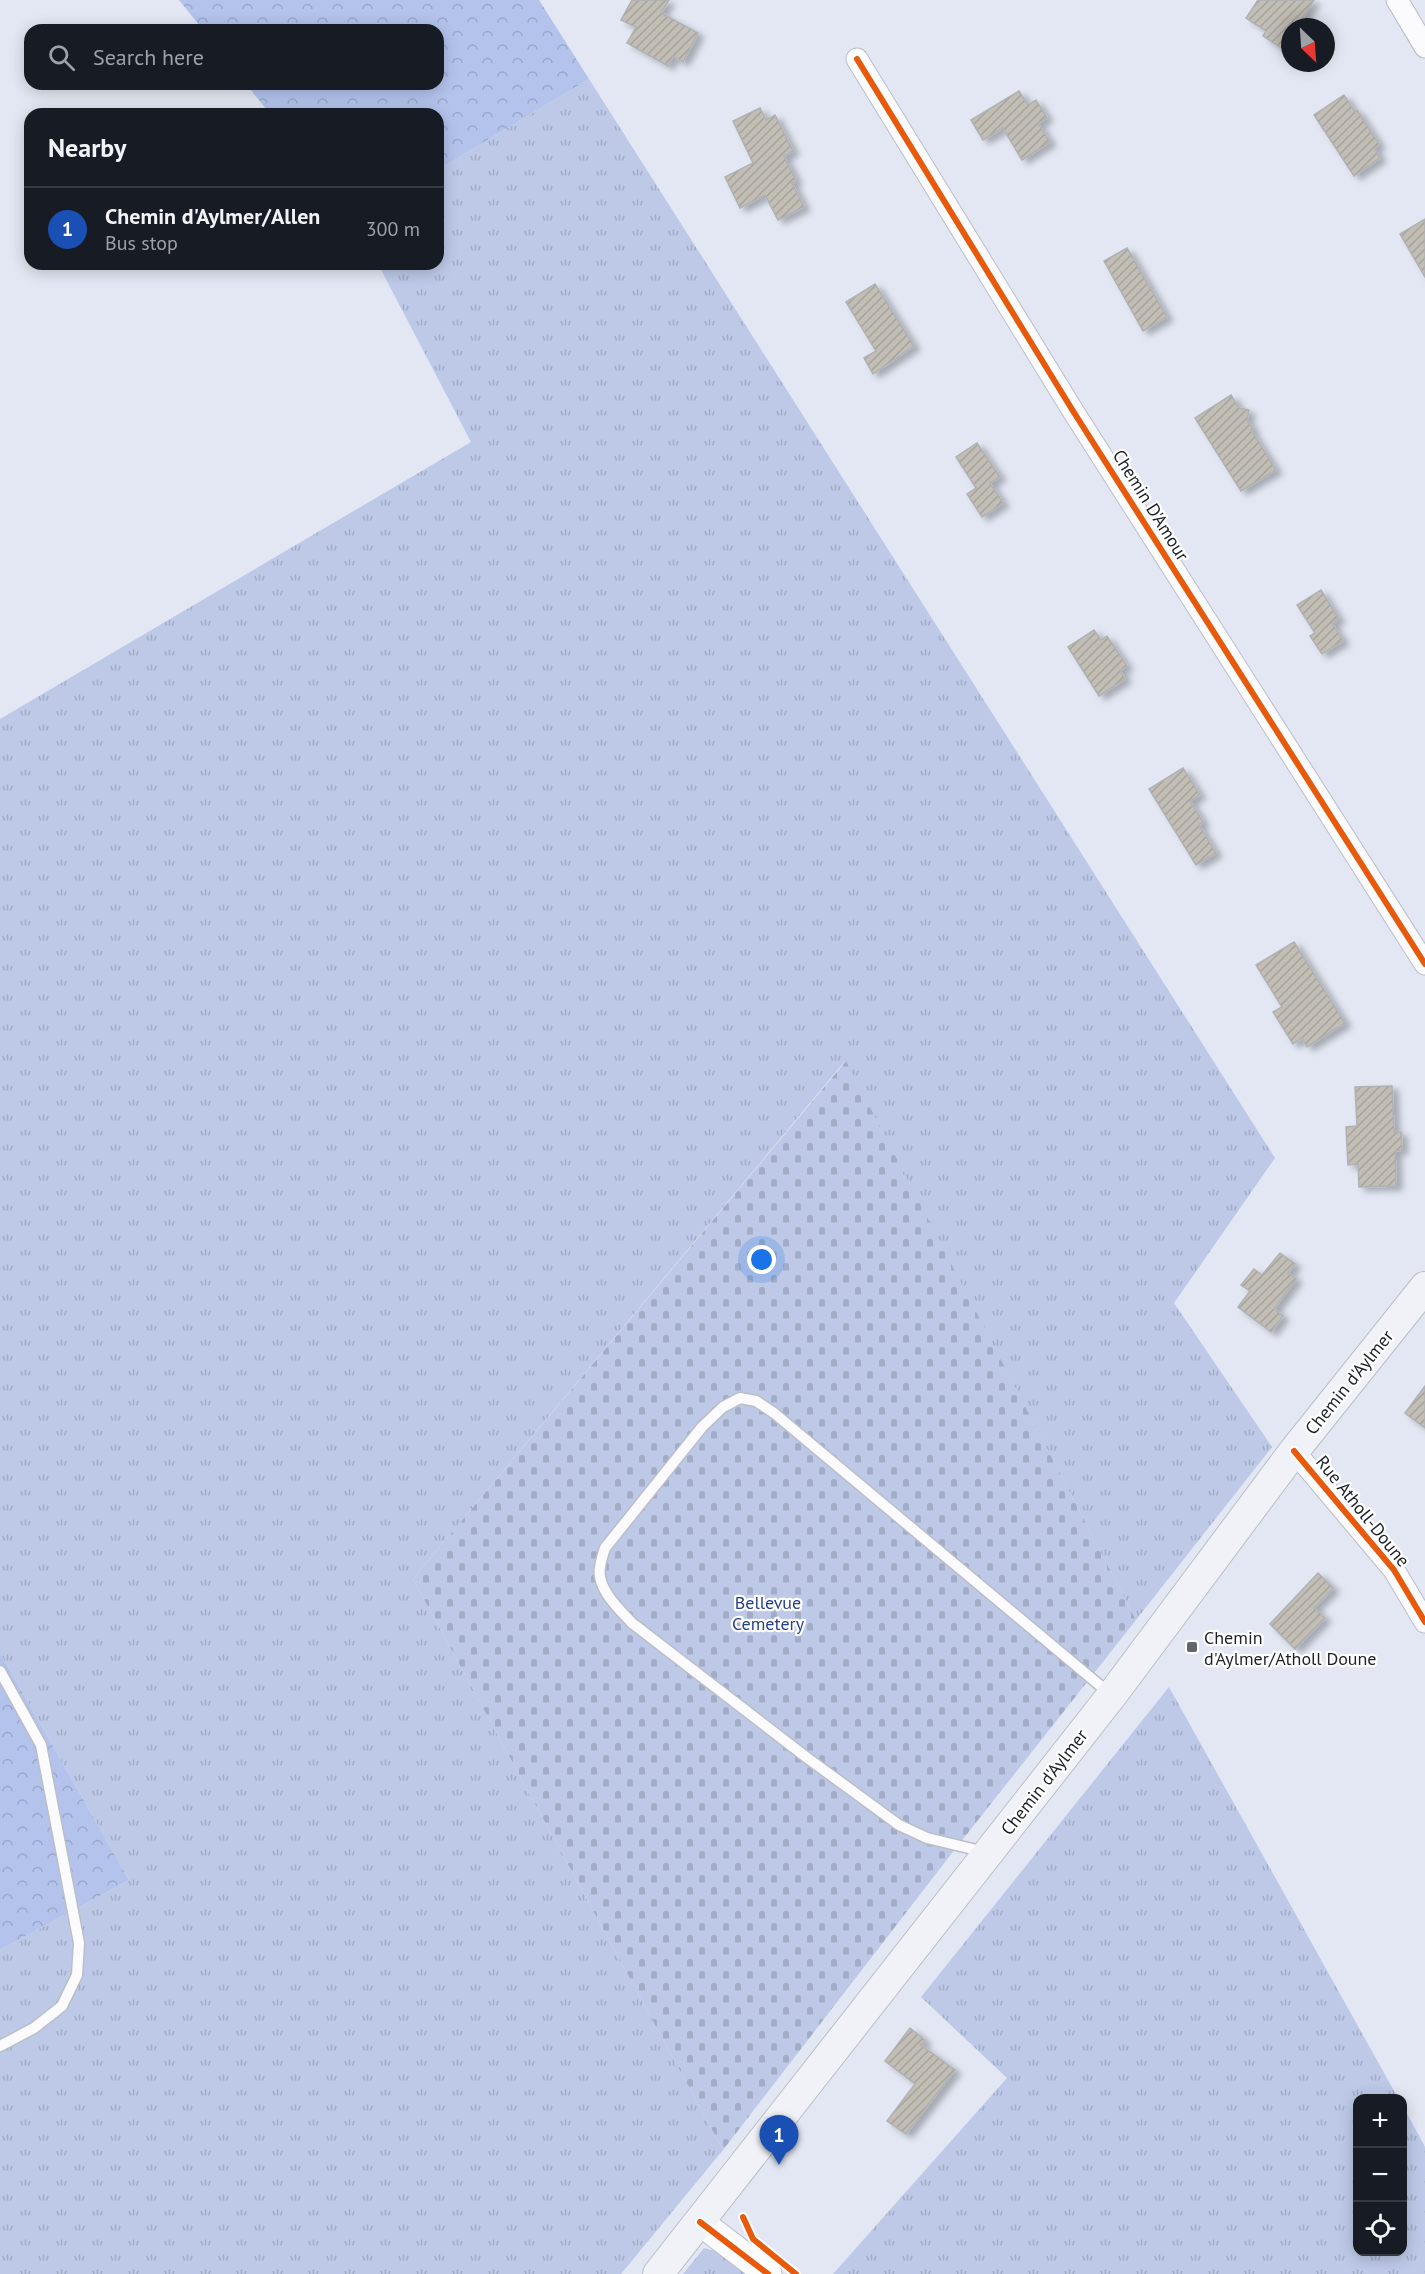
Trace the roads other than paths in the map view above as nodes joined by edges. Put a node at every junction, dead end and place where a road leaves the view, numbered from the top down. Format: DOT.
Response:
graph roads {
  1 [pos="1397,0"];
  2 [pos="1425,47"];
  3 [pos="857,60"];
  4 [pos="1425,964"];
  5 [pos="1425,1287"];
  6 [pos="1294,1451"];
  7 [pos="1425,1622"];
  8 [pos="0,1671"];
  9 [pos="1112,1695"];
  10 [pos="988,1853"];
  11 [pos="0,2046"];
  12 [pos="700,2222"];
  13 [pos="658,2274"];
  14 [pos="768,2274"];
  1 -- 2 [label="street"];
  3 -- 4 [label="street, Chemin D'Amour"];
  5 -- 6 [label="main road, Chemin d'Aylmer"];
  6 -- 7 [label="street, Rue Atholl-Doune"];
  6 -- 9 [label="main road, Chemin d'Aylmer"];
  8 -- 11 [label="lane"];
  9 -- 10 [label="main road, Chemin d'Aylmer"];
  9 -- 10 [label="lane"];
  10 -- 12 [label="main road, Chemin d'Aylmer"];
  12 -- 13 [label="main road, Chemin d'Aylmer"];
  12 -- 14 [label="street"];
}
